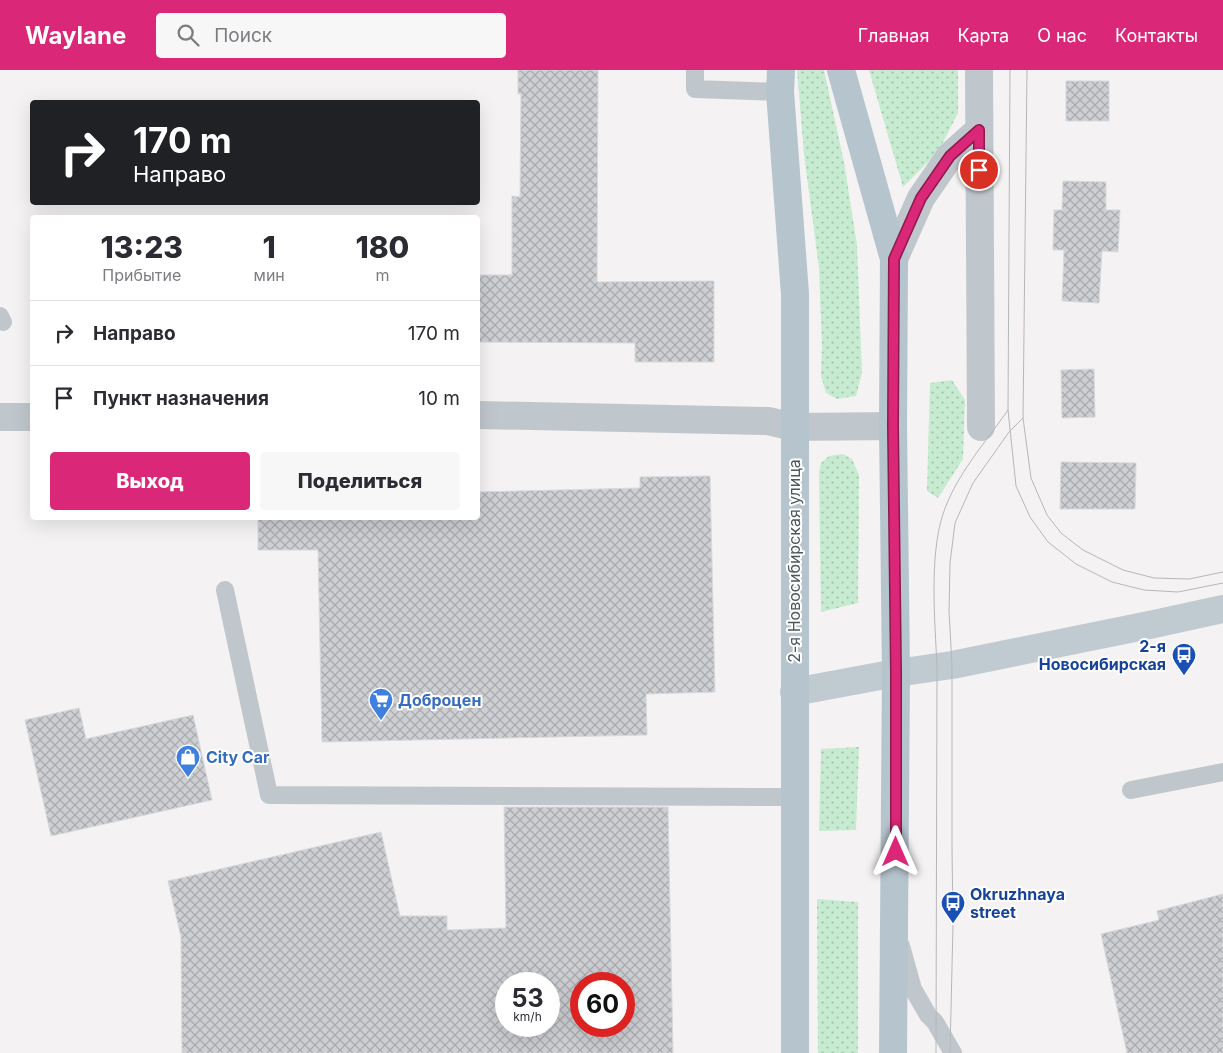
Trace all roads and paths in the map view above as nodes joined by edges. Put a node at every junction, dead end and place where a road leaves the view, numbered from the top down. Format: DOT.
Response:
graph roads {
  1 [pos="695,70"];
  2 [pos="841,70"];
  3 [pos="980,70"];
  4 [pos="780,81"];
  5 [pos="979,130"];
  6 [pos="894,259"];
  7 [pos="480,415"];
  8 [pos="30,416"];
  9 [pos="0,418"];
  10 [pos="893,426"];
  11 [pos="794,427"];
  12 [pos="981,427"];
  13 [pos="225,590"];
  14 [pos="1223,609"];
  15 [pos="896,673"];
  16 [pos="794,692"];
  17 [pos="1223,772"];
  18 [pos="1131,790"];
  19 [pos="794,797"];
  20 [pos="895,934"];
  21 [pos="795,1053"];
  22 [pos="893,1053"];
  23 [pos="953,1053"];
  1 -- 4 [label="lane"];
  2 -- 6 [label="main road"];
  3 -- 5 [label="street"];
  4 -- 11 [label="main road, 2-я Новосибирская улица"];
  5 -- 6 [label="street"];
  5 -- 12 [label="street"];
  6 -- 10 [label="main road"];
  7 -- 11 [label="street"];
  8 -- 9 [label="street"];
  10 -- 11 [label="street"];
  10 -- 15 [label="main road"];
  11 -- 16 [label="main road, 2-я Новосибирская улица"];
  13 -- 19 [label="lane"];
  14 -- 15 [label="main road"];
  15 -- 16 [label="main road"];
  15 -- 20 [label="main road"];
  16 -- 19 [label="main road, 2-я Новосибирская улица"];
  17 -- 18 [label="lane"];
  19 -- 21 [label="main road, 2-я Новосибирская улица"];
  20 -- 22 [label="main road"];
  20 -- 23 [label="lane"];
}
